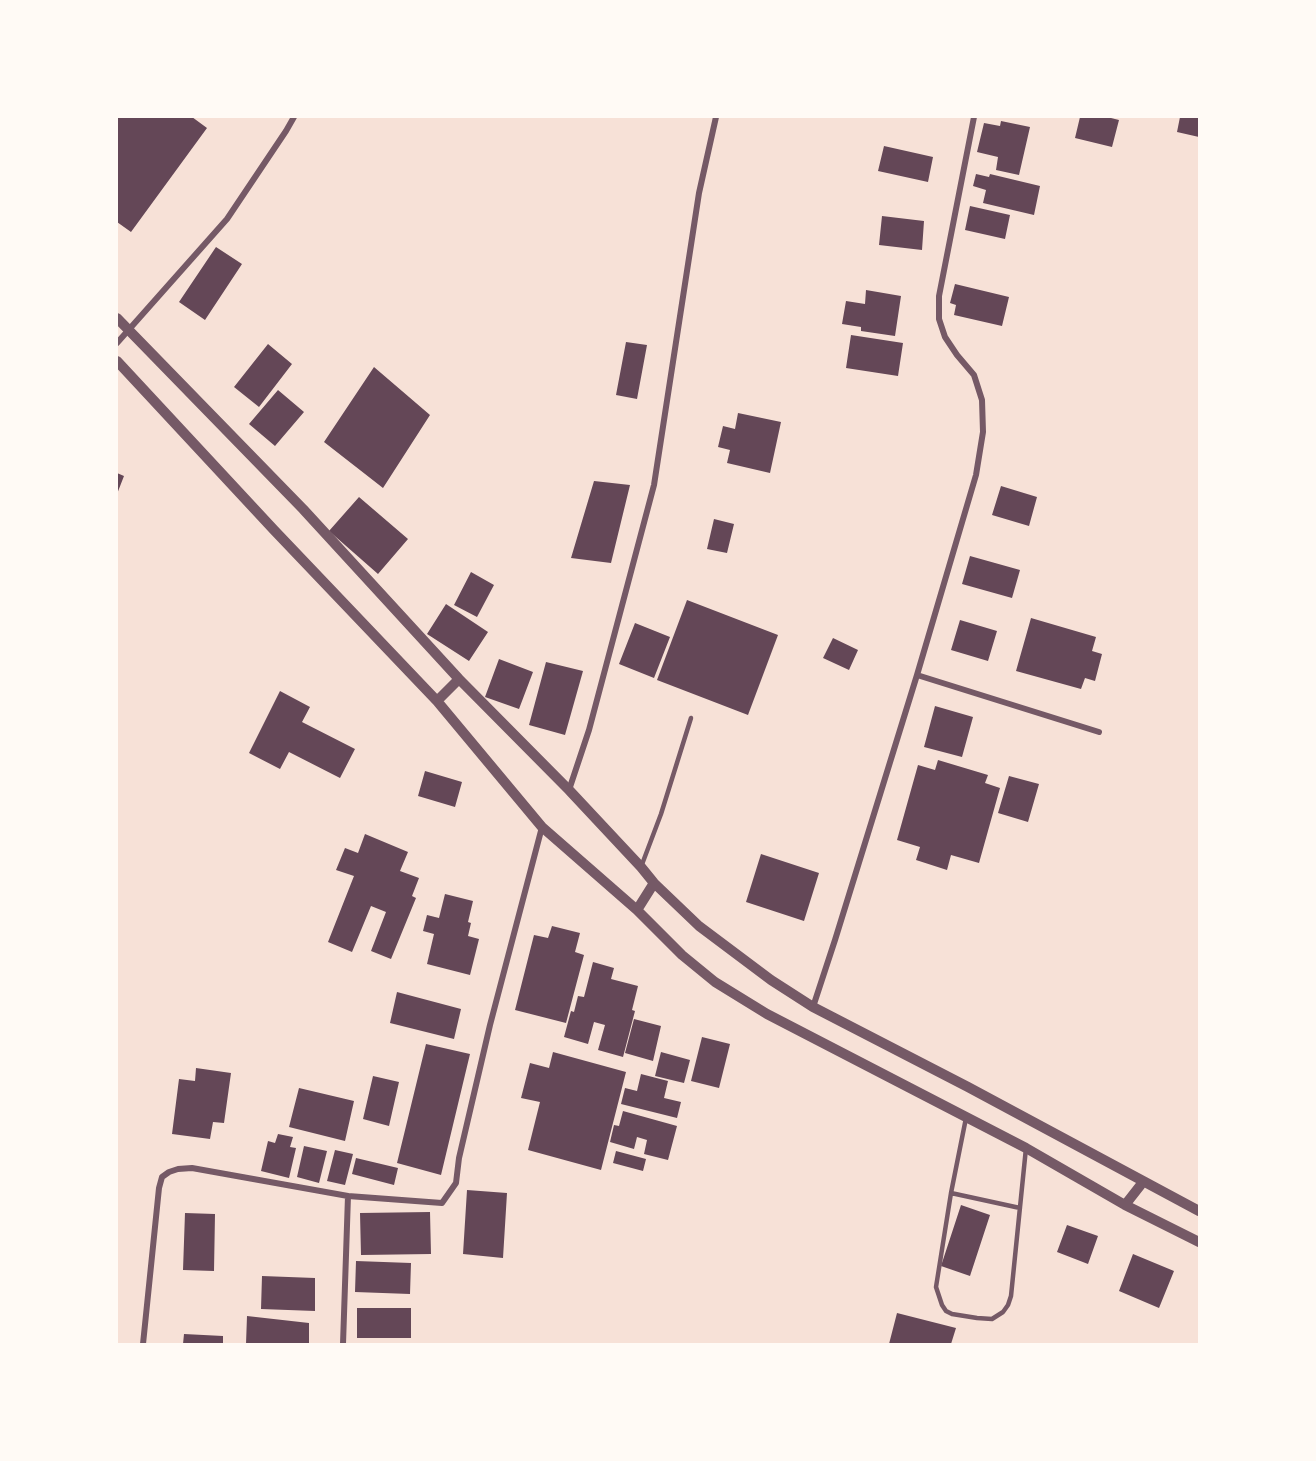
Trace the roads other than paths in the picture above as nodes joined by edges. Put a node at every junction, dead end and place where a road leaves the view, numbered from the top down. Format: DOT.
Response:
graph roads {
  1 [pos="294,117"];
  2 [pos="716,117"];
  3 [pos="974,117"];
  4 [pos="117,318"];
  5 [pos="129,331"];
  6 [pos="117,343"];
  7 [pos="117,360"];
  8 [pos="916,675"];
  9 [pos="459,679"];
  10 [pos="437,701"];
  11 [pos="691,718"];
  12 [pos="1099,732"];
  13 [pos="569,790"];
  14 [pos="542,827"];
  15 [pos="641,867"];
  16 [pos="654,883"];
  17 [pos="637,910"];
  18 [pos="813,1007"];
  19 [pos="966,1118"];
  20 [pos="1026,1148"];
  21 [pos="1143,1182"];
  22 [pos="951,1193"];
  23 [pos="348,1196"];
  24 [pos="1125,1205"];
  25 [pos="1020,1208"];
  26 [pos="1199,1211"];
  27 [pos="1199,1242"];
  28 [pos="143,1344"];
  29 [pos="343,1344"];
  1 -- 5 [label="street"];
  2 -- 13 [label="street"];
  3 -- 8 [label="street"];
  4 -- 5 [label="street"];
  5 -- 6 [label="street"];
  5 -- 9 [label="street"];
  7 -- 10 [label="street"];
  8 -- 12 [label="street"];
  8 -- 18 [label="street"];
  9 -- 10 [label="street"];
  9 -- 13 [label="street"];
  10 -- 14 [label="street"];
  11 -- 15 [label="lane"];
  13 -- 15 [label="street"];
  14 -- 17 [label="street"];
  14 -- 23 [label="street"];
  15 -- 16 [label="street"];
  16 -- 17 [label="street"];
  16 -- 18 [label="street"];
  17 -- 19 [label="street"];
  18 -- 21 [label="street"];
  19 -- 20 [label="street"];
  19 -- 22 [label="lane"];
  20 -- 24 [label="street"];
  20 -- 25 [label="lane"];
  21 -- 24 [label="street"];
  21 -- 26 [label="street"];
  22 -- 25 [label="lane"];
  22 -- 25 [label="lane"];
  23 -- 28 [label="street"];
  23 -- 29 [label="street"];
  24 -- 27 [label="street"];
}
